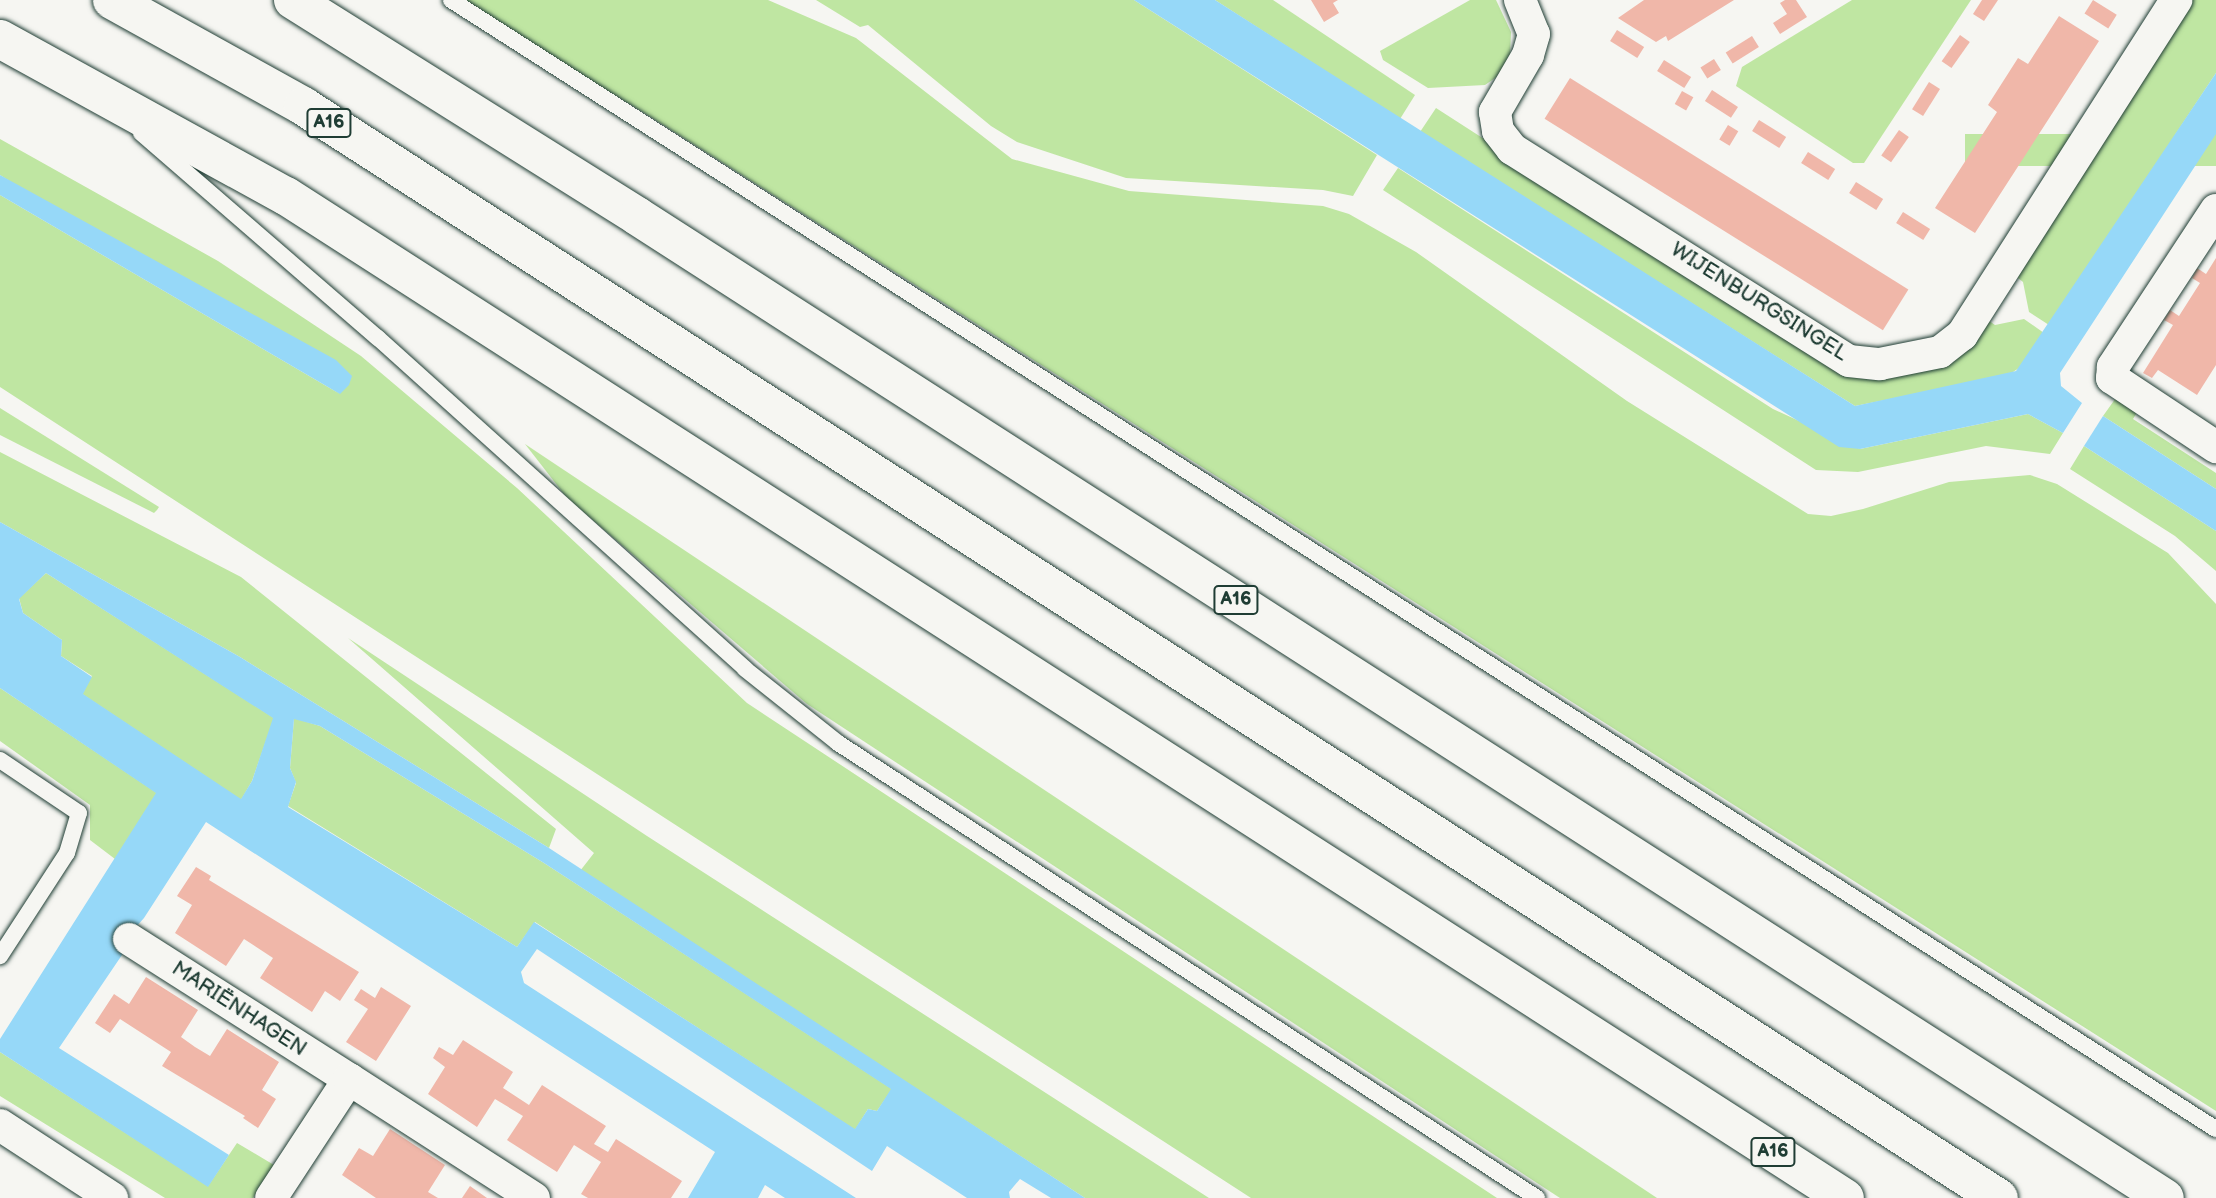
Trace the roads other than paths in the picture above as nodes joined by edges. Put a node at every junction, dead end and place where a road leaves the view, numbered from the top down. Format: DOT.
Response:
graph roads {
  1 [pos="113,0"];
  2 [pos="451,0"];
  3 [pos="1521,0"];
  4 [pos="2176,0"];
  5 [pos="298,2"];
  6 [pos="0,39"];
  7 [pos="80,81"];
  8 [pos="2216,210"];
  9 [pos="2216,447"];
  10 [pos="0,760"];
  11 [pos="129,939"];
  12 [pos="0,957"];
  13 [pos="349,1079"];
  14 [pos="1700,1105"];
  15 [pos="0,1125"];
  16 [pos="2216,1129"];
  17 [pos="112,1198"];
  18 [pos="271,1198"];
  19 [pos="534,1198"];
  20 [pos="1537,1198"];
  21 [pos="1808,1198"];
  22 [pos="1845,1198"];
  23 [pos="1999,1198"];
  24 [pos="2165,1198"];
  1 -- 23 [label="highway, A16"];
  2 -- 16 [label="lane"];
  3 -- 4 [label="street, WIJENBURGSINGEL"];
  5 -- 24 [label="highway, A16"];
  6 -- 7 [label="highway, A16"];
  7 -- 14 [label="highway, A16"];
  7 -- 20 [label="lane"];
  8 -- 9 [label="street"];
  10 -- 12 [label="lane"];
  11 -- 13 [label="street, MARIËNHAGEN"];
  13 -- 18 [label="street"];
  13 -- 19 [label="street, MARIËNHAGEN"];
  14 -- 21 [label="highway, A16"];
  14 -- 22 [label="highway, A16"];
  15 -- 17 [label="street"];
}
